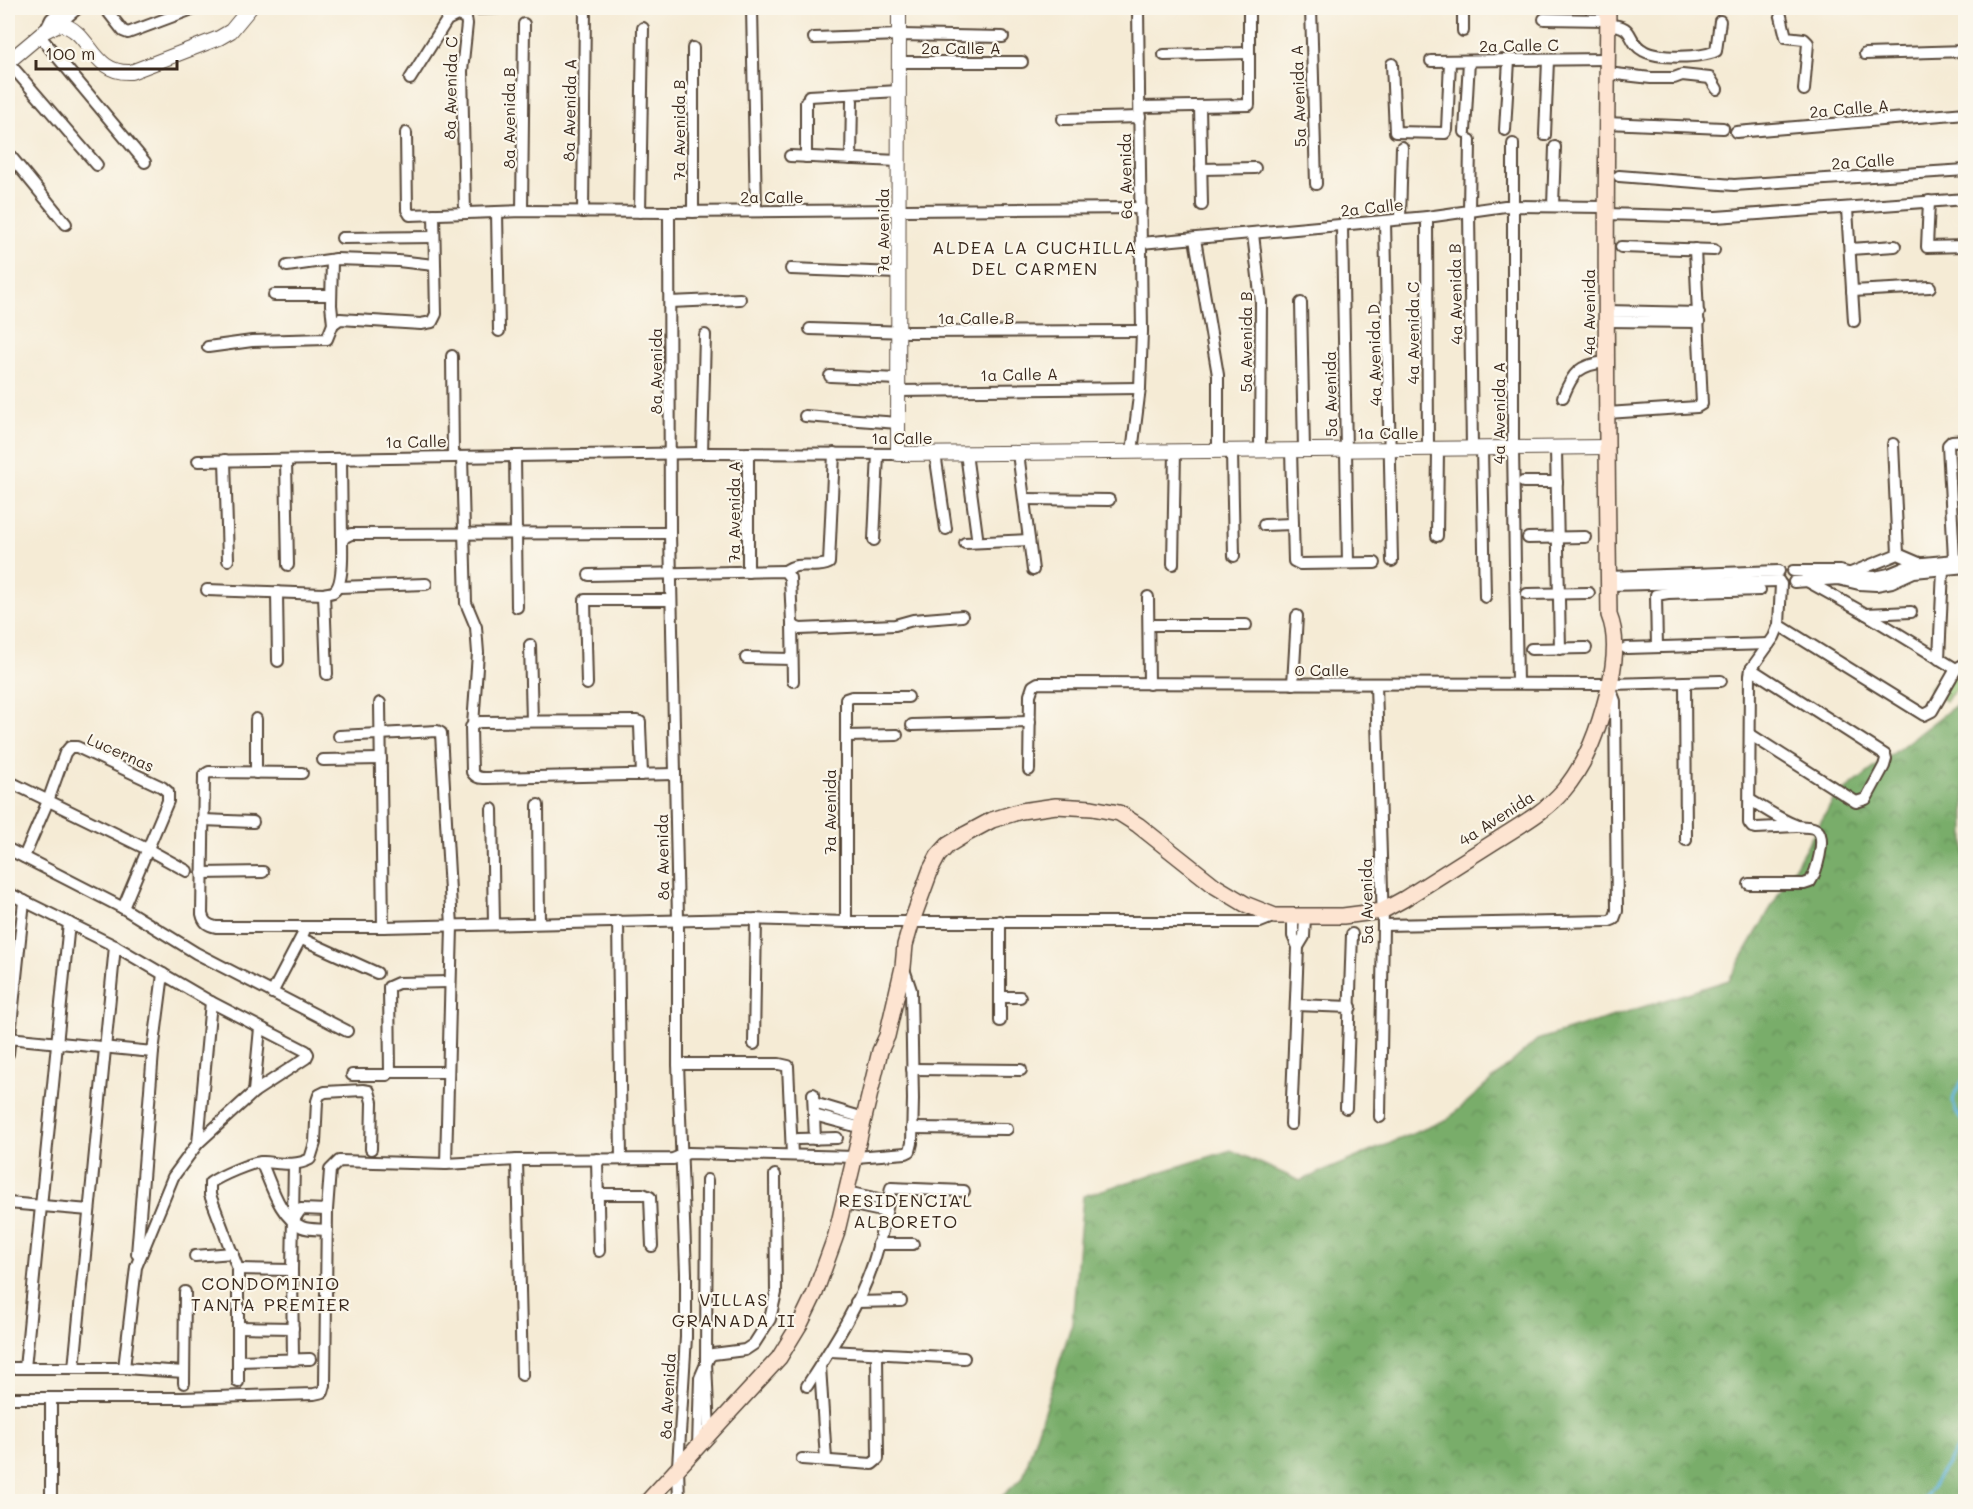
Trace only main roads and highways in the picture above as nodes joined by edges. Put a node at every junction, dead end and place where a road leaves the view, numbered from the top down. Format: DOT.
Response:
graph roads {
  1 [pos="1608,18"];
  2 [pos="905,945"];
  3 [pos="880,1051"];
  4 [pos="647,1502"];
  1 -- 2 [label="main road, 4a Avenida"];
  2 -- 3 [label="main road"];
  2 -- 3 [label="main road"];
  3 -- 4 [label="main road"];
}
